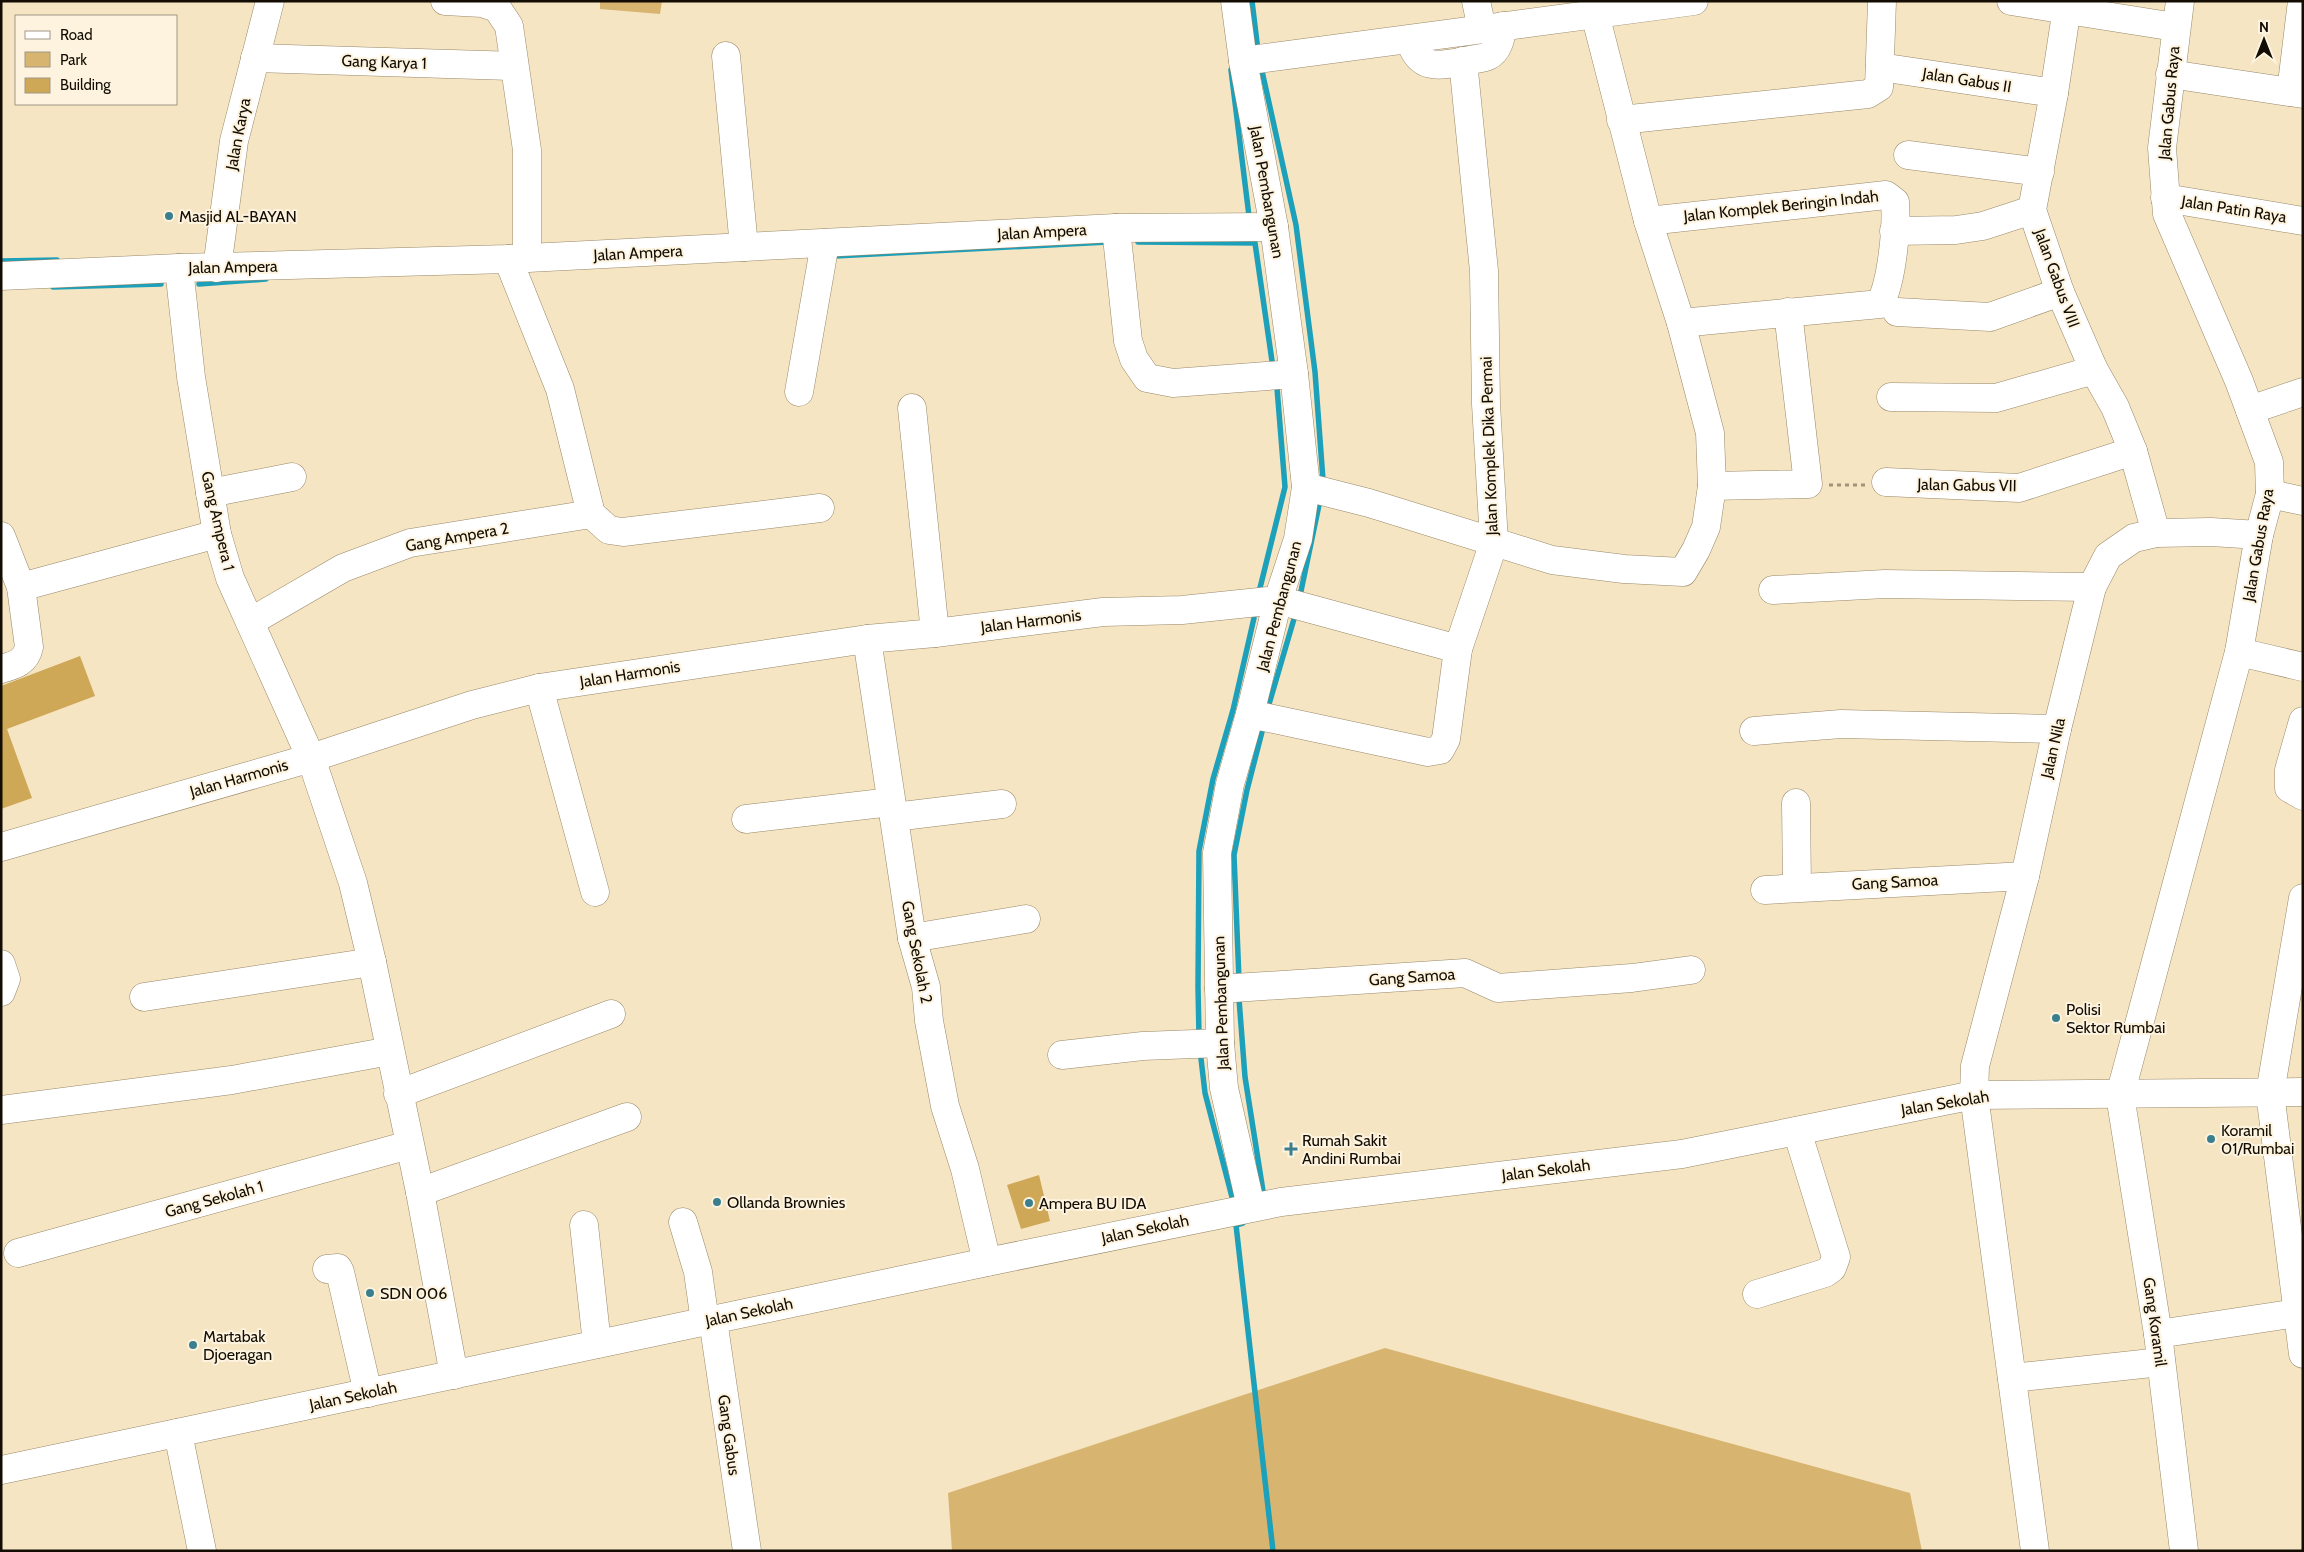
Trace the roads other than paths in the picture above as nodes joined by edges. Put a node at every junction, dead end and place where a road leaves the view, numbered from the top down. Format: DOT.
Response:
graph roads {
  1 [pos="270,1"];
  2 [pos="445,1"];
  3 [pos="1235,1"];
  4 [pos="1476,1"];
  5 [pos="1694,1"];
  6 [pos="1882,1"];
  7 [pos="2011,1"];
  8 [pos="2302,1"];
  9 [pos="2067,6"];
  10 [pos="1595,14"];
  11 [pos="2178,14"];
  12 [pos="1492,27"];
  13 [pos="1410,40"];
  14 [pos="726,56"];
  15 [pos="254,58"];
  16 [pos="1243,61"];
  17 [pos="1463,61"];
  18 [pos="514,66"];
  19 [pos="1880,66"];
  20 [pos="2170,74"];
  21 [pos="2054,93"];
  22 [pos="2297,93"];
  23 [pos="1621,120"];
  24 [pos="1908,155"];
  25 [pos="2040,172"];
  26 [pos="2165,198"];
  27 [pos="2032,210"];
  28 [pos="1648,221"];
  29 [pos="2303,221"];
  30 [pos="1274,227"];
  31 [pos="1116,228"];
  32 [pos="1894,231"];
  33 [pos="825,243"];
  34 [pos="744,247"];
  35 [pos="518,259"];
  36 [pos="178,268"];
  37 [pos="217,268"];
  38 [pos="1,276"];
  39 [pos="2060,292"];
  40 [pos="1788,312"];
  41 [pos="1896,312"];
  42 [pos="1681,323"];
  43 [pos="2094,370"];
  44 [pos="1294,374"];
  45 [pos="799,392"];
  46 [pos="2303,392"];
  47 [pos="1891,398"];
  48 [pos="912,408"];
  49 [pos="2250,410"];
  50 [pos="2133,451"];
  51 [pos="292,477"];
  52 [pos="1886,482"];
  53 [pos="1712,486"];
  54 [pos="1306,487"];
  55 [pos="210,493"];
  56 [pos="2270,494"];
  57 [pos="2303,501"];
  58 [pos="820,508"];
  59 [pos="590,514"];
  60 [pos="2156,533"];
  61 [pos="217,534"];
  62 [pos="2258,535"];
  63 [pos="1,536"];
  64 [pos="1494,542"];
  65 [pos="21,587"];
  66 [pos="2092,587"];
  67 [pos="1773,590"];
  68 [pos="1278,600"];
  69 [pos="250,622"];
  70 [pos="935,633"];
  71 [pos="867,639"];
  72 [pos="1458,649"];
  73 [pos="2239,652"];
  74 [pos="2303,667"];
  75 [pos="1,669"];
  76 [pos="539,688"];
  77 [pos="1250,714"];
  78 [pos="2303,721"];
  79 [pos="2057,729"];
  80 [pos="1754,731"];
  81 [pos="311,758"];
  82 [pos="2303,796"];
  83 [pos="1796,803"];
  84 [pos="1002,804"];
  85 [pos="893,809"];
  86 [pos="746,819"];
  87 [pos="1,847"];
  88 [pos="2025,876"];
  89 [pos="1797,887"];
  90 [pos="1765,890"];
  91 [pos="595,892"];
  92 [pos="2303,898"];
  93 [pos="1026,919"];
  94 [pos="912,938"];
  95 [pos="372,962"];
  96 [pos="1,964"];
  97 [pos="1691,970"];
  98 [pos="1219,989"];
  99 [pos="1,992"];
  100 [pos="144,997"];
  101 [pos="611,1014"];
  102 [pos="1220,1043"];
  103 [pos="390,1051"];
  104 [pos="1062,1055"];
  105 [pos="2303,1092"];
  106 [pos="398,1094"];
  107 [pos="2270,1094"];
  108 [pos="1974,1095"];
  109 [pos="2120,1095"];
  110 [pos="1,1110"];
  111 [pos="627,1117"];
  112 [pos="1797,1131"];
  113 [pos="409,1145"];
  114 [pos="420,1192"];
  115 [pos="1251,1208"];
  116 [pos="683,1222"];
  117 [pos="584,1225"];
  118 [pos="18,1253"];
  119 [pos="987,1262"];
  120 [pos="327,1269"];
  121 [pos="1757,1294"];
  122 [pos="2297,1313"];
  123 [pos="709,1321"];
  124 [pos="2158,1334"];
  125 [pos="597,1344"];
  126 [pos="2303,1354"];
  127 [pos="2161,1362"];
  128 [pos="454,1375"];
  129 [pos="2012,1378"];
  130 [pos="368,1393"];
  131 [pos="178,1433"];
  132 [pos="1,1470"];
  133 [pos="202,1551"];
  134 [pos="747,1551"];
  135 [pos="2035,1551"];
  136 [pos="2184,1551"];
  1 -- 15 [label="street, Jalan Karya"];
  2 -- 18 [label="street"];
  3 -- 16 [label="street, Jalan Pembangunan"];
  4 -- 12 [label="street"];
  5 -- 10 [label="street"];
  6 -- 19 [label="street"];
  7 -- 9 [label="street"];
  8 -- 22 [label="street"];
  9 -- 11 [label="street"];
  9 -- 21 [label="street, Jalan Gabus VIII"];
  10 -- 12 [label="street"];
  10 -- 23 [label="street"];
  11 -- 20 [label="street, Jalan Gabus Raya"];
  12 -- 13 [label="street"];
  12 -- 17 [label="street"];
  13 -- 16 [label="street"];
  13 -- 17 [label="street"];
  14 -- 34 [label="street"];
  15 -- 18 [label="street, Gang Karya 1"];
  15 -- 37 [label="street, Jalan Karya"];
  16 -- 30 [label="street, Jalan Pembangunan"];
  17 -- 64 [label="street, Jalan Komplek Dika Permai"];
  18 -- 35 [label="street"];
  19 -- 21 [label="street, Jalan Gabus II"];
  19 -- 23 [label="street"];
  20 -- 22 [label="street"];
  20 -- 26 [label="street, Jalan Gabus Raya"];
  21 -- 25 [label="street, Jalan Gabus VIII"];
  23 -- 28 [label="street"];
  24 -- 25 [label="street"];
  25 -- 27 [label="street, Jalan Gabus VIII"];
  26 -- 29 [label="street, Jalan Patin Raya"];
  26 -- 49 [label="street, Jalan Gabus Raya"];
  27 -- 32 [label="street"];
  27 -- 39 [label="street, Jalan Gabus VIII"];
  28 -- 32 [label="street, Jalan Komplek Beringin Indah"];
  28 -- 42 [label="street"];
  30 -- 31 [label="street, Jalan Ampera"];
  30 -- 44 [label="street, Jalan Pembangunan"];
  31 -- 33 [label="street, Jalan Ampera"];
  31 -- 44 [label="street"];
  32 -- 40 [label="street, Jalan Komplek Beringin Indah"];
  33 -- 34 [label="street, Jalan Ampera"];
  33 -- 45 [label="street"];
  34 -- 35 [label="street, Jalan Ampera"];
  35 -- 37 [label="street, Jalan Ampera"];
  35 -- 59 [label="street"];
  36 -- 37 [label="street, Jalan Ampera"];
  36 -- 38 [label="street, Jalan Ampera"];
  36 -- 55 [label="street, Gang Ampera 1"];
  39 -- 41 [label="street"];
  39 -- 43 [label="street, Jalan Gabus VIII"];
  40 -- 42 [label="street, Jalan Komplek Beringin Indah"];
  40 -- 53 [label="street"];
  42 -- 53 [label="street"];
  43 -- 47 [label="street"];
  43 -- 50 [label="street, Jalan Gabus VIII"];
  44 -- 54 [label="street, Jalan Pembangunan"];
  46 -- 49 [label="street"];
  48 -- 70 [label="street"];
  49 -- 56 [label="street, Jalan Gabus Raya"];
  50 -- 52 [label="street, Jalan Gabus VII"];
  50 -- 60 [label="street, Jalan Gabus VIII"];
  51 -- 55 [label="street"];
  53 -- 64 [label="street"];
  54 -- 64 [label="street"];
  54 -- 68 [label="street, Jalan Pembangunan"];
  55 -- 61 [label="street, Gang Ampera 1"];
  56 -- 57 [label="street"];
  56 -- 62 [label="street, Jalan Gabus Raya"];
  58 -- 59 [label="street"];
  59 -- 69 [label="street, Gang Ampera 2"];
  60 -- 62 [label="street, Jalan Nila"];
  60 -- 66 [label="street, Jalan Nila"];
  61 -- 65 [label="street"];
  61 -- 69 [label="street, Gang Ampera 1"];
  62 -- 73 [label="street, Jalan Gabus Raya"];
  63 -- 65 [label="street"];
  64 -- 72 [label="street, Jalan Komplek Dika Permai"];
  65 -- 75 [label="street"];
  66 -- 67 [label="street"];
  66 -- 79 [label="street, Jalan Nila"];
  68 -- 70 [label="street, Jalan Harmonis"];
  68 -- 72 [label="street"];
  68 -- 77 [label="street, Jalan Pembangunan"];
  69 -- 81 [label="street, Gang Ampera 1"];
  70 -- 71 [label="street, Jalan Harmonis"];
  71 -- 76 [label="street, Jalan Harmonis"];
  71 -- 85 [label="street, Gang Sekolah 2"];
  72 -- 77 [label="street, Jalan Komplek Dika Permai"];
  73 -- 74 [label="street"];
  73 -- 109 [label="street, Jalan Gabus Raya"];
  76 -- 81 [label="street, Jalan Harmonis"];
  76 -- 91 [label="street"];
  77 -- 98 [label="street, Jalan Pembangunan"];
  78 -- 82 [label="street"];
  79 -- 80 [label="street"];
  79 -- 88 [label="street, Jalan Nila"];
  81 -- 87 [label="street, Jalan Harmonis"];
  81 -- 95 [label="street"];
  83 -- 89 [label="street"];
  84 -- 85 [label="street"];
  85 -- 86 [label="street"];
  85 -- 94 [label="street, Gang Sekolah 2"];
  88 -- 89 [label="street, Gang Samoa"];
  88 -- 108 [label="street, Jalan Nila"];
  89 -- 90 [label="street, Gang Samoa"];
  92 -- 107 [label="street"];
  93 -- 94 [label="street"];
  94 -- 119 [label="street, Gang Sekolah 2"];
  95 -- 100 [label="street"];
  95 -- 103 [label="street"];
  96 -- 99 [label="street"];
  97 -- 98 [label="street, Gang Samoa"];
  98 -- 102 [label="street, Jalan Pembangunan"];
  101 -- 106 [label="street"];
  102 -- 104 [label="street"];
  102 -- 115 [label="street, Jalan Pembangunan"];
  103 -- 106 [label="street"];
  103 -- 110 [label="street"];
  105 -- 107 [label="street, Jalan Sekolah"];
  106 -- 113 [label="street"];
  107 -- 109 [label="street, Jalan Sekolah"];
  107 -- 122 [label="street"];
  108 -- 109 [label="street, Jalan Sekolah"];
  108 -- 112 [label="street, Jalan Sekolah"];
  108 -- 129 [label="street, Jalan Nila"];
  109 -- 124 [label="street, Gang Koramil"];
  111 -- 114 [label="street"];
  112 -- 115 [label="street, Jalan Sekolah"];
  112 -- 121 [label="street"];
  113 -- 114 [label="street"];
  113 -- 118 [label="street, Gang Sekolah 1"];
  114 -- 128 [label="street"];
  115 -- 119 [label="street, Jalan Sekolah"];
  116 -- 123 [label="street, Gang Gabus"];
  117 -- 125 [label="street"];
  119 -- 123 [label="street, Jalan Sekolah"];
  120 -- 130 [label="street"];
  122 -- 124 [label="street"];
  122 -- 126 [label="street"];
  123 -- 125 [label="street, Jalan Sekolah"];
  123 -- 134 [label="street, Gang Gabus"];
  124 -- 127 [label="street, Gang Koramil"];
  125 -- 128 [label="street, Jalan Sekolah"];
  127 -- 129 [label="street"];
  127 -- 136 [label="street, Gang Koramil"];
  128 -- 130 [label="street, Jalan Sekolah"];
  129 -- 135 [label="street, Jalan Nila"];
  130 -- 131 [label="street, Jalan Sekolah"];
  131 -- 132 [label="street, Jalan Sekolah"];
  131 -- 133 [label="street"];
}
